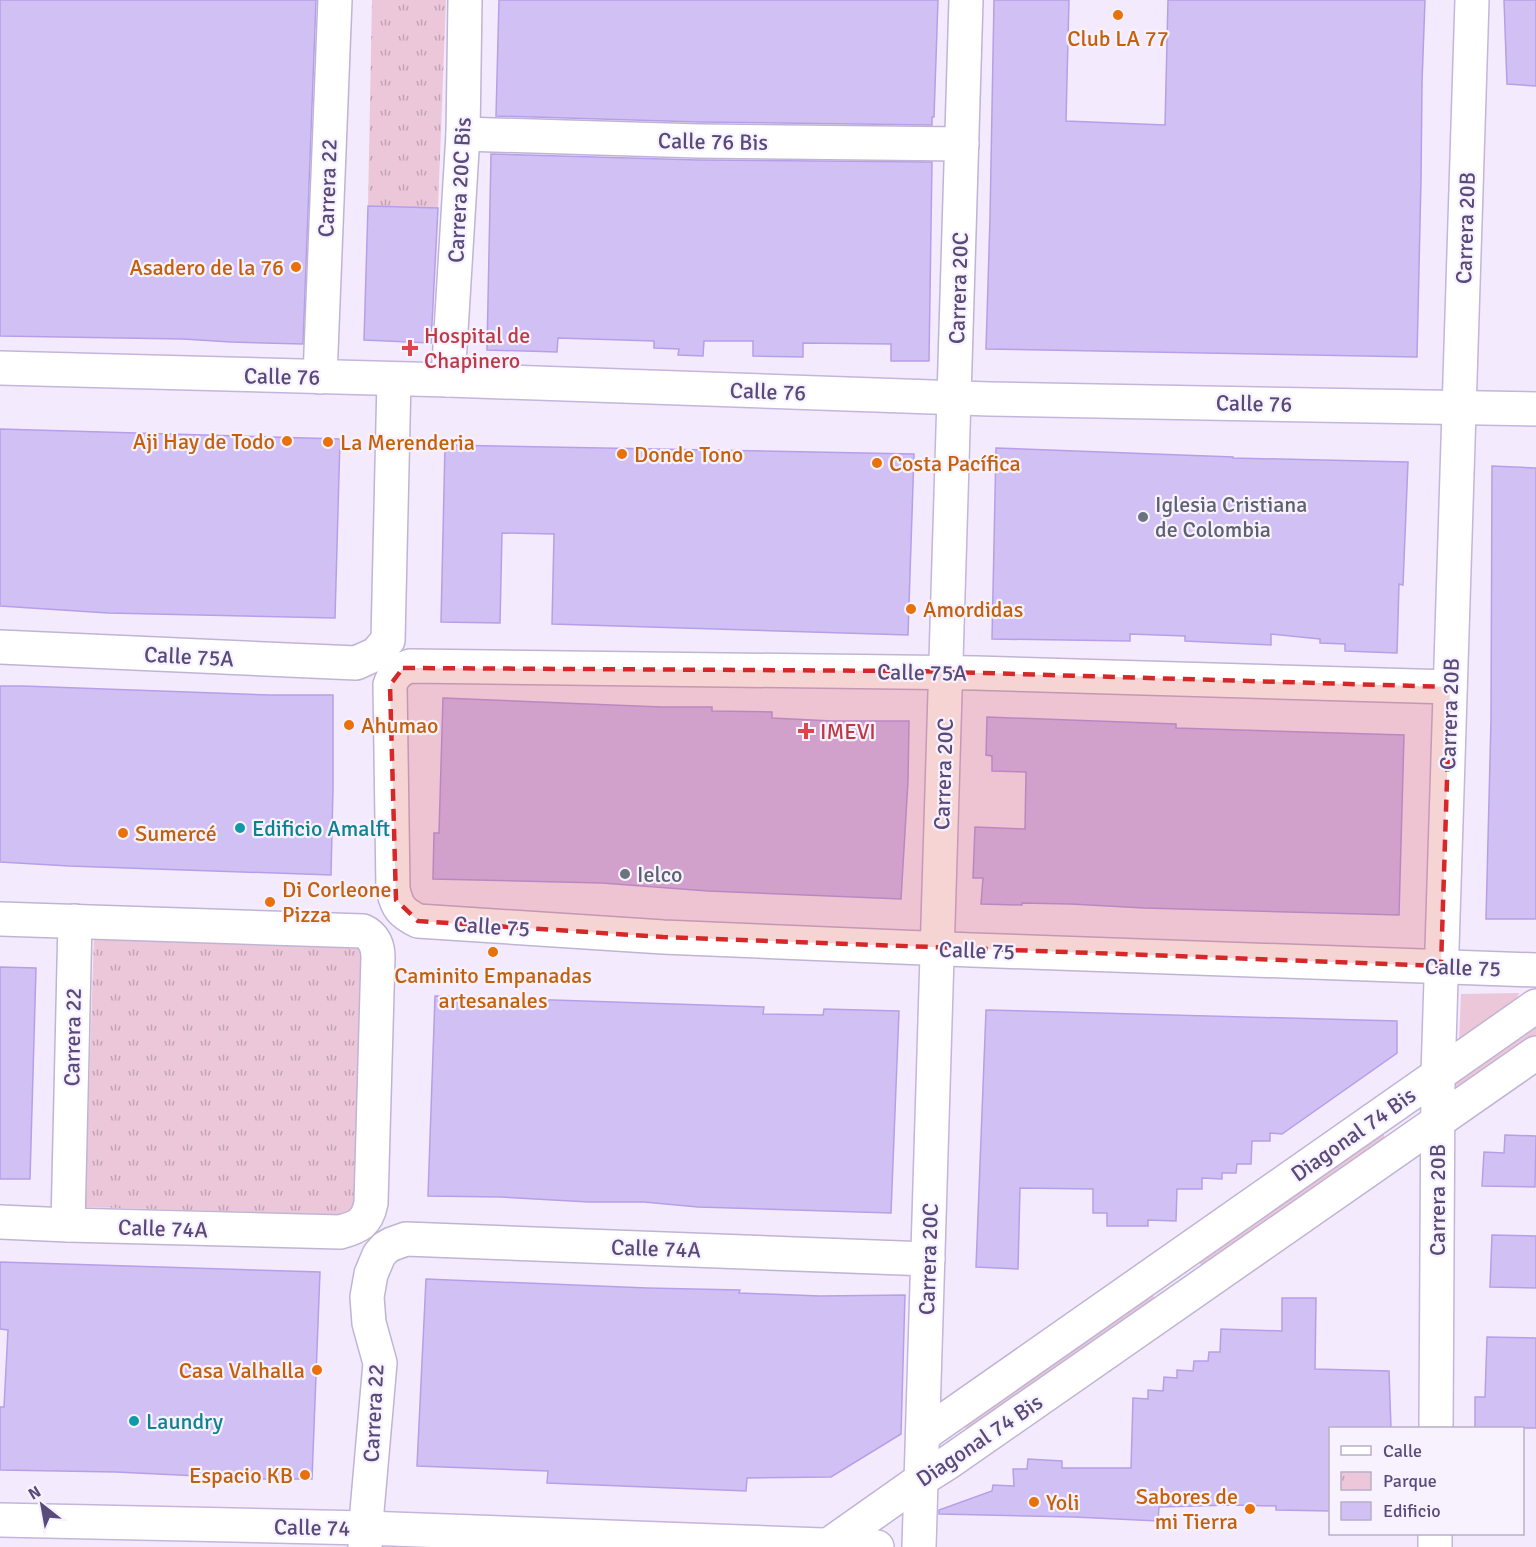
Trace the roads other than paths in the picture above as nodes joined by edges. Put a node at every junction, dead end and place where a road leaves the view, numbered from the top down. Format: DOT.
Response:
graph roads {
  1 [pos="335,0"];
  2 [pos="465,0"];
  3 [pos="966,0"];
  4 [pos="1472,0"];
  5 [pos="463,134"];
  6 [pos="962,144"];
  7 [pos="0,369"];
  8 [pos="320,377"];
  9 [pos="394,379"];
  10 [pos="448,380"];
  11 [pos="954,397"];
  12 [pos="1459,406"];
  13 [pos="1536,409"];
  14 [pos="0,647"];
  15 [pos="386,664"];
  16 [pos="946,672"];
  17 [pos="1450,687"];
  18 [pos="0,919"];
  19 [pos="75,921"];
  20 [pos="938,948"];
  21 [pos="1441,966"];
  22 [pos="1536,969"];
  23 [pos="1536,1006"];
  24 [pos="1536,1053"];
  25 [pos="1438,1075"];
  26 [pos="1437,1122"];
  27 [pos="0,1221"];
  28 [pos="68,1225"];
  29 [pos="385,1248"];
  30 [pos="928,1259"];
  31 [pos="1169,1263"];
  32 [pos="1189,1294"];
  33 [pos="1436,1427"];
  34 [pos="923,1435"];
  35 [pos="922,1479"];
  36 [pos="0,1520"];
  37 [pos="365,1538"];
  38 [pos="827,1546"];
  39 [pos="877,1547"];
  40 [pos="919,1547"];
  1 -- 8 [label="street, Carrera 22"];
  2 -- 5 [label="street, Carrera 20C Bis"];
  3 -- 6 [label="street, Carrera 20C"];
  4 -- 12 [label="street, Carrera 20B"];
  5 -- 6 [label="street, Calle 76 Bis"];
  5 -- 10 [label="street, Carrera 20C Bis"];
  6 -- 11 [label="street, Carrera 20C"];
  7 -- 8 [label="street, Calle 76"];
  8 -- 9 [label="street, Calle 76"];
  9 -- 10 [label="street, Calle 76"];
  9 -- 15 [label="street"];
  10 -- 11 [label="street, Calle 76"];
  11 -- 12 [label="street, Calle 76"];
  11 -- 16 [label="street, Carrera 20C"];
  12 -- 13 [label="street, Calle 76"];
  12 -- 17 [label="street, Carrera 20B"];
  14 -- 15 [label="street, Calle 75A"];
  15 -- 16 [label="street, Calle 75A"];
  15 -- 20 [label="street, Calle 75"];
  16 -- 17 [label="street, Calle 75A"];
  16 -- 20 [label="street, Carrera 20C"];
  17 -- 21 [label="street, Carrera 20B"];
  18 -- 19 [label="street"];
  19 -- 28 [label="street, Carrera 22"];
  19 -- 28 [label="street, Calle 74A"];
  20 -- 21 [label="street, Calle 75"];
  20 -- 30 [label="street, Carrera 20C"];
  21 -- 22 [label="street, Calle 75"];
  21 -- 25 [label="street, Carrera 20B"];
  23 -- 25 [label="street, Diagonal 74 Bis"];
  24 -- 26 [label="street, Diagonal 74 Bis"];
  25 -- 26 [label="street, Carrera 20B"];
  25 -- 31 [label="street, Diagonal 74 Bis"];
  26 -- 32 [label="street, Diagonal 74 Bis"];
  26 -- 33 [label="street, Carrera 20B"];
  27 -- 28 [label="street, Calle 74A"];
  29 -- 30 [label="street, Calle 74A"];
  29 -- 37 [label="street, Carrera 22"];
  30 -- 34 [label="street, Carrera 20C"];
  31 -- 32 [label="street"];
  31 -- 34 [label="street, Diagonal 74 Bis"];
  32 -- 35 [label="street, Diagonal 74 Bis"];
  34 -- 35 [label="street, Carrera 20C"];
  35 -- 38 [label="street, Diagonal 74 Bis"];
  35 -- 40 [label="street, Carrera 20C"];
  36 -- 37 [label="street, Calle 74"];
  37 -- 38 [label="street, Calle 74"];
  38 -- 39 [label="street, Calle 74"];
}
